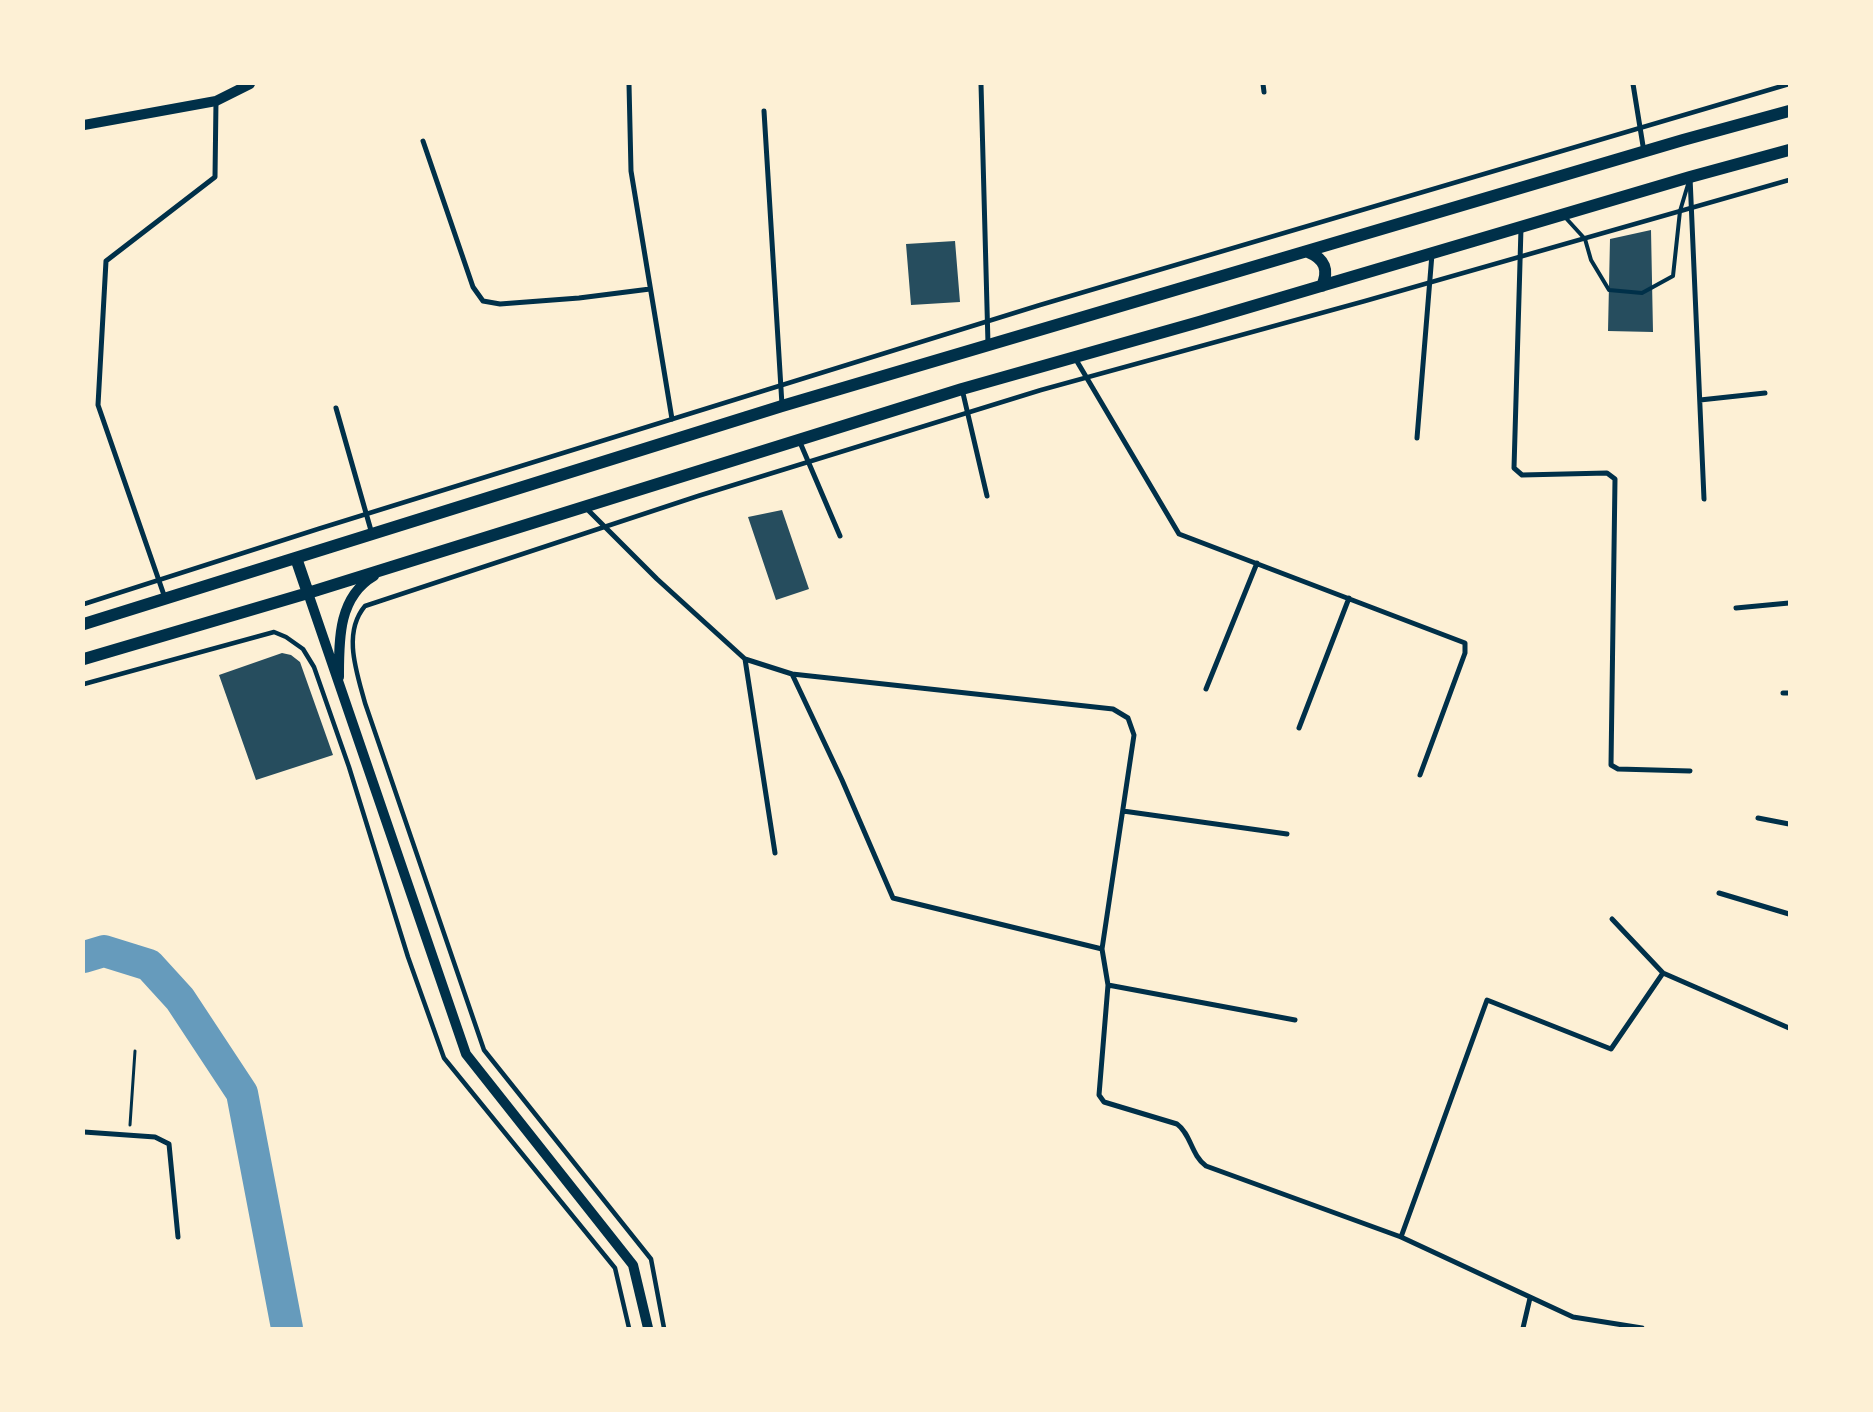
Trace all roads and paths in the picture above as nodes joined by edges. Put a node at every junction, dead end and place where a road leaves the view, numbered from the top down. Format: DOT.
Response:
graph roads {
  1 [pos="250,84"];
  2 [pos="629,84"];
  3 [pos="981,84"];
  4 [pos="1263,84"];
  5 [pos="1633,84"];
  6 [pos="1789,84"];
  7 [pos="1264,92"];
  8 [pos="216,101"];
  9 [pos="764,111"];
  10 [pos="1789,111"];
  11 [pos="84,125"];
  12 [pos="1640,127"];
  13 [pos="423,141"];
  14 [pos="1789,150"];
  15 [pos="1644,152"];
  16 [pos="1690,177"];
  17 [pos="1789,180"];
  18 [pos="1691,208"];
  19 [pos="1680,211"];
  20 [pos="1563,215"];
  21 [pos="1521,227"];
  22 [pos="1585,239"];
  23 [pos="1308,252"];
  24 [pos="1432,254"];
  25 [pos="1520,257"];
  26 [pos="1429,283"];
  27 [pos="1322,286"];
  28 [pos="650,290"];
  29 [pos="987,322"];
  30 [pos="988,344"];
  31 [pos="1075,357"];
  32 [pos="1087,377"];
  33 [pos="781,385"];
  34 [pos="962,389"];
  35 [pos="1766,393"];
  36 [pos="1700,400"];
  37 [pos="782,406"];
  38 [pos="336,408"];
  39 [pos="968,412"];
  40 [pos="672,419"];
  41 [pos="1417,438"];
  42 [pos="799,439"];
  43 [pos="808,462"];
  44 [pos="987,496"];
  45 [pos="1704,499"];
  46 [pos="584,506"];
  47 [pos="366,515"];
  48 [pos="604,527"];
  49 [pos="372,535"];
  50 [pos="840,536"];
  51 [pos="296,558"];
  52 [pos="1257,563"];
  53 [pos="384,569"];
  54 [pos="159,580"];
  55 [pos="308,593"];
  56 [pos="165,598"];
  57 [pos="1349,598"];
  58 [pos="1789,603"];
  59 [pos="84,604"];
  60 [pos="1736,608"];
  61 [pos="84,624"];
  62 [pos="744,659"];
  63 [pos="84,660"];
  64 [pos="792,674"];
  65 [pos="84,684"];
  66 [pos="339,685"];
  67 [pos="1206,689"];
  68 [pos="1783,693"];
  69 [pos="1789,693"];
  70 [pos="1299,728"];
  71 [pos="1690,771"];
  72 [pos="1420,775"];
  73 [pos="1123,810"];
  74 [pos="1758,818"];
  75 [pos="1789,824"];
  76 [pos="1287,834"];
  77 [pos="775,853"];
  78 [pos="1719,893"];
  79 [pos="1789,914"];
  80 [pos="1612,919"];
  81 [pos="1102,949"];
  82 [pos="1663,973"];
  83 [pos="1108,986"];
  84 [pos="1295,1020"];
  85 [pos="1789,1028"];
  86 [pos="134,1051"];
  87 [pos="84,1132"];
  88 [pos="129,1135"];
  89 [pos="178,1237"];
  90 [pos="1401,1237"];
  91 [pos="1530,1298"];
  92 [pos="628,1328"];
  93 [pos="648,1328"];
  94 [pos="664,1328"];
  95 [pos="1523,1328"];
  96 [pos="1642,1328"];
  1 -- 8 [label="main road"];
  2 -- 28 [label="street"];
  3 -- 29 [label="street"];
  4 -- 7 [label="street"];
  5 -- 12 [label="street"];
  6 -- 12 [label="street"];
  8 -- 11 [label="main road"];
  8 -- 54 [label="street"];
  9 -- 33 [label="street"];
  10 -- 15 [label="main road"];
  12 -- 15 [label="street"];
  12 -- 29 [label="street"];
  13 -- 28 [label="street"];
  14 -- 16 [label="main road"];
  15 -- 23 [label="main road"];
  16 -- 18 [label="street"];
  16 -- 19 [label="lane"];
  16 -- 20 [label="main road"];
  17 -- 18 [label="street"];
  18 -- 19 [label="street"];
  18 -- 36 [label="street"];
  19 -- 22 [label="street"];
  19 -- 22 [label="lane"];
  20 -- 21 [label="main road"];
  20 -- 22 [label="lane"];
  21 -- 24 [label="main road"];
  21 -- 25 [label="street"];
  22 -- 25 [label="street"];
  23 -- 27 [label="main road"];
  23 -- 30 [label="main road"];
  24 -- 26 [label="street"];
  24 -- 27 [label="main road"];
  25 -- 26 [label="street"];
  25 -- 71 [label="street"];
  26 -- 32 [label="street"];
  26 -- 41 [label="street"];
  27 -- 31 [label="main road"];
  28 -- 40 [label="street"];
  29 -- 30 [label="street"];
  29 -- 33 [label="street"];
  30 -- 37 [label="main road"];
  31 -- 32 [label="street"];
  31 -- 34 [label="main road"];
  32 -- 39 [label="street"];
  32 -- 52 [label="street"];
  33 -- 37 [label="street"];
  33 -- 40 [label="street"];
  34 -- 39 [label="street"];
  34 -- 42 [label="main road"];
  35 -- 36 [label="street"];
  36 -- 45 [label="street"];
  37 -- 49 [label="main road"];
  38 -- 47 [label="street"];
  39 -- 43 [label="street"];
  39 -- 44 [label="street"];
  40 -- 47 [label="street"];
  42 -- 43 [label="street"];
  42 -- 46 [label="main road"];
  43 -- 48 [label="street"];
  43 -- 50 [label="street"];
  46 -- 48 [label="street"];
  46 -- 53 [label="main road"];
  47 -- 49 [label="street"];
  47 -- 54 [label="street"];
  48 -- 62 [label="street"];
  48 -- 94 [label="street"];
  49 -- 51 [label="main road"];
  51 -- 55 [label="main road"];
  51 -- 56 [label="main road"];
  52 -- 57 [label="street"];
  52 -- 67 [label="street"];
  53 -- 55 [label="main road"];
  53 -- 66 [label="main road"];
  54 -- 56 [label="street"];
  54 -- 59 [label="street"];
  55 -- 63 [label="main road"];
  55 -- 66 [label="main road"];
  56 -- 61 [label="main road"];
  57 -- 70 [label="street"];
  57 -- 72 [label="street"];
  58 -- 60 [label="street"];
  62 -- 64 [label="street"];
  62 -- 77 [label="street"];
  64 -- 73 [label="street"];
  64 -- 81 [label="street"];
  65 -- 92 [label="street"];
  66 -- 93 [label="main road"];
  68 -- 69 [label="street"];
  73 -- 76 [label="street"];
  73 -- 81 [label="street"];
  74 -- 75 [label="street"];
  78 -- 79 [label="street"];
  80 -- 82 [label="street"];
  81 -- 83 [label="street"];
  82 -- 85 [label="street"];
  82 -- 90 [label="street"];
  83 -- 84 [label="street"];
  83 -- 90 [label="street"];
  86 -- 88 [label="path"];
  87 -- 88 [label="street"];
  88 -- 89 [label="street"];
  90 -- 91 [label="street"];
  91 -- 95 [label="street"];
  91 -- 96 [label="street"];
}
